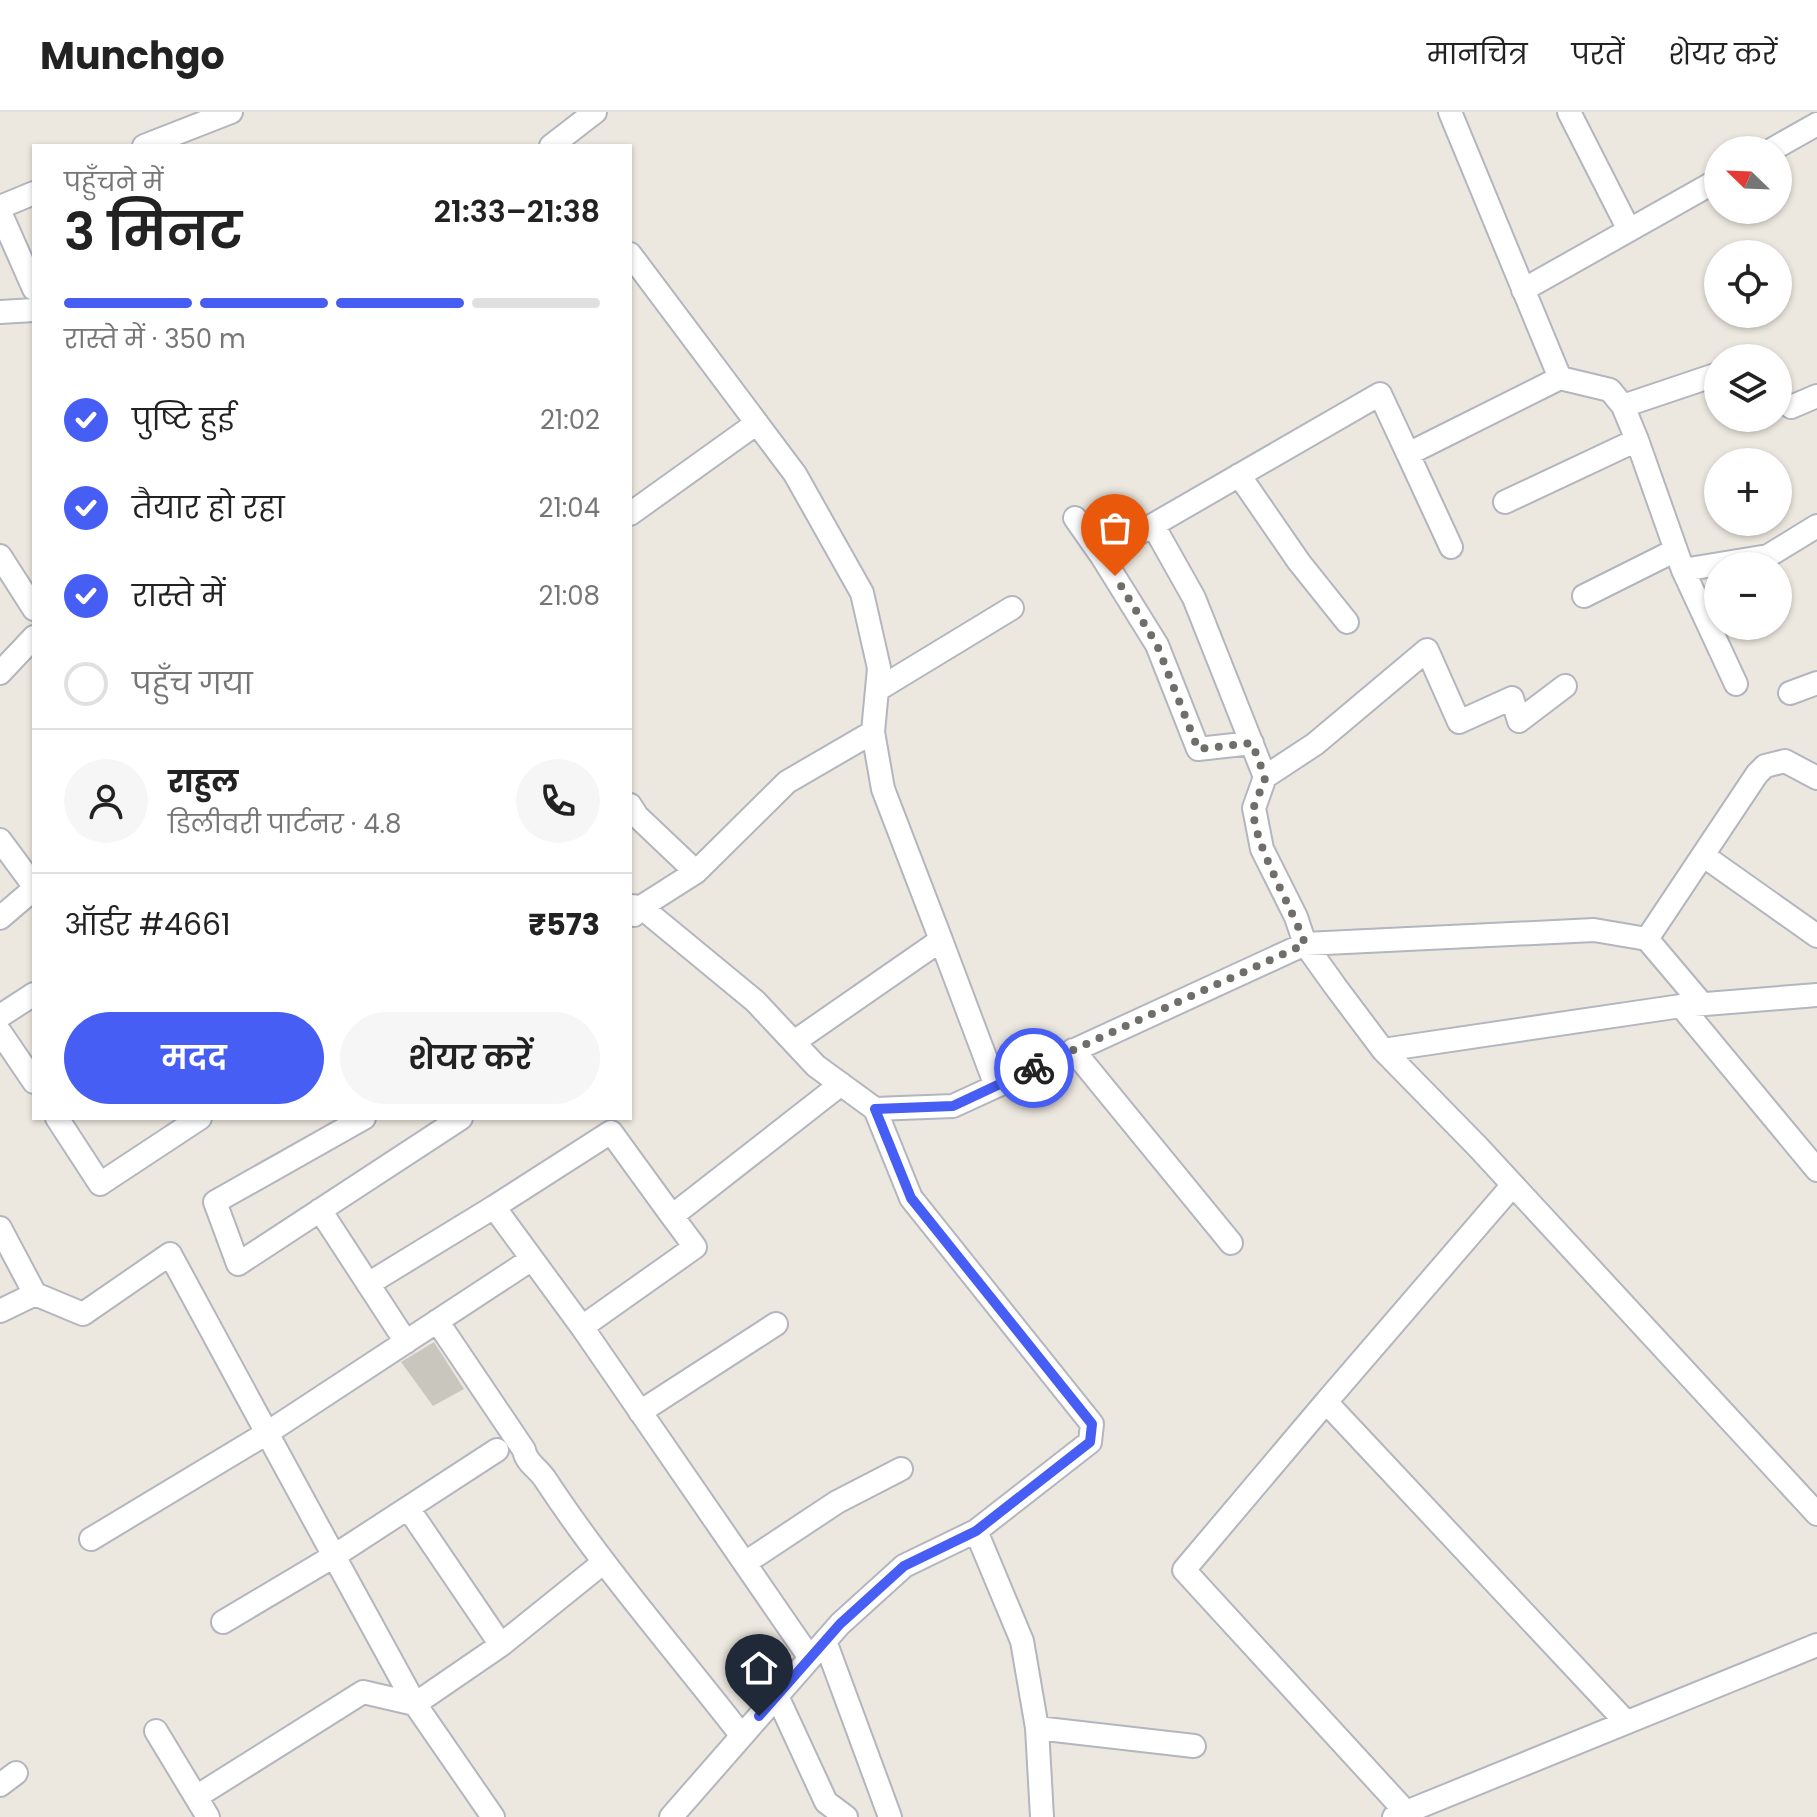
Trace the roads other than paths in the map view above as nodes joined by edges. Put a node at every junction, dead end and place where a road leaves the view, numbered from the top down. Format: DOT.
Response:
graph roads {
  1 [pos="231,112"];
  2 [pos="595,112"];
  3 [pos="1450,112"];
  4 [pos="1569,112"];
  5 [pos="1817,124"];
  6 [pos="1792,138"];
  7 [pos="149,144"];
  8 [pos="555,144"];
  9 [pos="1704,188"];
  10 [pos="32,194"];
  11 [pos="0,210"];
  12 [pos="1629,230"];
  13 [pos="632,257"];
  14 [pos="32,284"];
  15 [pos="1523,290"];
  16 [pos="32,310"];
  17 [pos="0,312"];
  18 [pos="1560,378"];
  19 [pos="1704,379"];
  20 [pos="1817,396"];
  21 [pos="1623,406"];
  22 [pos="1792,407"];
  23 [pos="757,423"];
  24 [pos="1637,440"];
  25 [pos="1408,454"];
  26 [pos="1239,475"];
  27 [pos="1505,502"];
  28 [pos="632,513"];
  29 [pos="1075,518"];
  30 [pos="1153,525"];
  31 [pos="1817,526"];
  32 [pos="1451,547"];
  33 [pos="1101,555"];
  34 [pos="0,556"];
  35 [pos="1680,560"];
  36 [pos="1584,596"];
  37 [pos="32,606"];
  38 [pos="1012,608"];
  39 [pos="1347,622"];
  40 [pos="32,639"];
  41 [pos="0,673"];
  42 [pos="1817,683"];
  43 [pos="1736,684"];
  44 [pos="1565,686"];
  45 [pos="877,690"];
  46 [pos="1790,693"];
  47 [pos="873,732"];
  48 [pos="1252,743"];
  49 [pos="1265,777"];
  50 [pos="1817,778"];
  51 [pos="632,808"];
  52 [pos="0,840"];
  53 [pos="1704,856"];
  54 [pos="696,872"];
  55 [pos="32,885"];
  56 [pos="32,890"];
  57 [pos="634,911"];
  58 [pos="0,918"];
  59 [pos="1817,936"];
  60 [pos="1647,939"];
  61 [pos="941,940"];
  62 [pos="1305,944"];
  63 [pos="32,995"];
  64 [pos="1817,995"];
  65 [pos="1691,1005"];
  66 [pos="0,1016"];
  67 [pos="0,1032"];
  68 [pos="794,1042"];
  69 [pos="1073,1050"];
  70 [pos="1383,1050"];
  71 [pos="32,1074"];
  72 [pos="841,1084"];
  73 [pos="996,1086"];
  74 [pos="875,1109"];
  75 [pos="197,1120"];
  76 [pos="360,1120"];
  77 [pos="458,1120"];
  78 [pos="66,1121"];
  79 [pos="606,1125"];
  80 [pos="1817,1170"];
  81 [pos="1512,1186"];
  82 [pos="494,1207"];
  83 [pos="320,1210"];
  84 [pos="672,1216"];
  85 [pos="0,1228"];
  86 [pos="1231,1243"];
  87 [pos="532,1259"];
  88 [pos="368,1284"];
  89 [pos="35,1294"];
  90 [pos="0,1311"];
  91 [pos="437,1321"];
  92 [pos="776,1324"];
  93 [pos="582,1327"];
  94 [pos="406,1342"];
  95 [pos="1326,1402"];
  96 [pos="640,1412"];
  97 [pos="267,1433"];
  98 [pos="497,1450"];
  99 [pos="901,1469"];
  100 [pos="408,1508"];
  101 [pos="1817,1514"];
  102 [pos="976,1531"];
  103 [pos="91,1539"];
  104 [pos="334,1556"];
  105 [pos="604,1562"];
  106 [pos="745,1563"];
  107 [pos="223,1622"];
  108 [pos="501,1645"];
  109 [pos="1817,1645"];
  110 [pos="818,1649"];
  111 [pos="777,1696"];
  112 [pos="415,1704"];
  113 [pos="1626,1722"];
  114 [pos="1037,1728"];
  115 [pos="156,1731"];
  116 [pos="742,1736"];
  117 [pos="1194,1746"];
  118 [pos="201,1810"];
  119 [pos="1399,1814"];
  120 [pos="493,1817"];
  121 [pos="671,1817"];
  122 [pos="846,1817"];
  123 [pos="890,1817"];
  124 [pos="1042,1817"];
  1 -- 7 [label="street"];
  2 -- 8 [label="street"];
  3 -- 15 [label="street"];
  4 -- 12 [label="street"];
  5 -- 6 [label="street"];
  9 -- 12 [label="street"];
  10 -- 11 [label="street"];
  11 -- 14 [label="street"];
  12 -- 15 [label="street"];
  13 -- 23 [label="street"];
  15 -- 18 [label="street"];
  16 -- 17 [label="street"];
  18 -- 21 [label="street"];
  18 -- 25 [label="street"];
  19 -- 21 [label="street"];
  20 -- 22 [label="street"];
  21 -- 24 [label="street"];
  23 -- 28 [label="street"];
  23 -- 45 [label="street"];
  24 -- 27 [label="street"];
  24 -- 35 [label="street"];
  25 -- 26 [label="street"];
  25 -- 32 [label="street"];
  26 -- 30 [label="street"];
  26 -- 39 [label="street"];
  29 -- 33 [label="street"];
  30 -- 33 [label="street"];
  30 -- 48 [label="street"];
  31 -- 35 [label="street"];
  33 -- 48 [label="street"];
  34 -- 37 [label="street"];
  35 -- 36 [label="street"];
  35 -- 43 [label="street"];
  38 -- 45 [label="street"];
  40 -- 41 [label="street"];
  42 -- 46 [label="street"];
  44 -- 49 [label="street"];
  45 -- 47 [label="street"];
  47 -- 54 [label="street"];
  47 -- 61 [label="street"];
  48 -- 49 [label="street"];
  49 -- 62 [label="street"];
  50 -- 53 [label="street"];
  51 -- 54 [label="street"];
  52 -- 55 [label="street"];
  53 -- 59 [label="street"];
  53 -- 60 [label="street"];
  54 -- 57 [label="street"];
  56 -- 58 [label="street"];
  57 -- 68 [label="street"];
  60 -- 62 [label="street"];
  60 -- 65 [label="street"];
  61 -- 68 [label="street"];
  61 -- 73 [label="street"];
  62 -- 69 [label="street"];
  62 -- 70 [label="street"];
  63 -- 66 [label="street"];
  64 -- 65 [label="street"];
  65 -- 70 [label="street"];
  65 -- 80 [label="street"];
  67 -- 71 [label="street"];
  68 -- 72 [label="street"];
  69 -- 73 [label="street"];
  69 -- 86 [label="street"];
  70 -- 81 [label="street"];
  72 -- 74 [label="street"];
  72 -- 84 [label="street"];
  73 -- 74 [label="street"];
  74 -- 102 [label="street"];
  75 -- 78 [label="street"];
  76 -- 83 [label="street"];
  77 -- 83 [label="street"];
  79 -- 82 [label="street"];
  79 -- 84 [label="street"];
  81 -- 95 [label="street"];
  81 -- 101 [label="street"];
  82 -- 87 [label="street"];
  82 -- 88 [label="street"];
  83 -- 88 [label="street"];
  84 -- 93 [label="street"];
  85 -- 89 [label="street"];
  87 -- 91 [label="street"];
  87 -- 93 [label="street"];
  88 -- 94 [label="street"];
  89 -- 90 [label="street"];
  89 -- 97 [label="street"];
  91 -- 94 [label="street"];
  91 -- 105 [label="street"];
  92 -- 96 [label="street"];
  93 -- 96 [label="street"];
  94 -- 97 [label="street"];
  95 -- 113 [label="street"];
  95 -- 119 [label="street"];
  96 -- 106 [label="street"];
  97 -- 103 [label="street"];
  97 -- 104 [label="street"];
  98 -- 100 [label="street"];
  99 -- 106 [label="street"];
  100 -- 104 [label="street"];
  100 -- 108 [label="street"];
  102 -- 110 [label="street"];
  102 -- 114 [label="street"];
  104 -- 107 [label="street"];
  104 -- 112 [label="street"];
  105 -- 108 [label="street"];
  105 -- 116 [label="street"];
  106 -- 110 [label="street"];
  108 -- 112 [label="street"];
  109 -- 113 [label="street"];
  110 -- 111 [label="street"];
  110 -- 123 [label="street"];
  111 -- 116 [label="street"];
  111 -- 122 [label="street"];
  112 -- 118 [label="street"];
  112 -- 120 [label="street"];
  113 -- 119 [label="street"];
  114 -- 117 [label="street"];
  114 -- 124 [label="street"];
  115 -- 118 [label="street"];
  116 -- 121 [label="street"];
}
